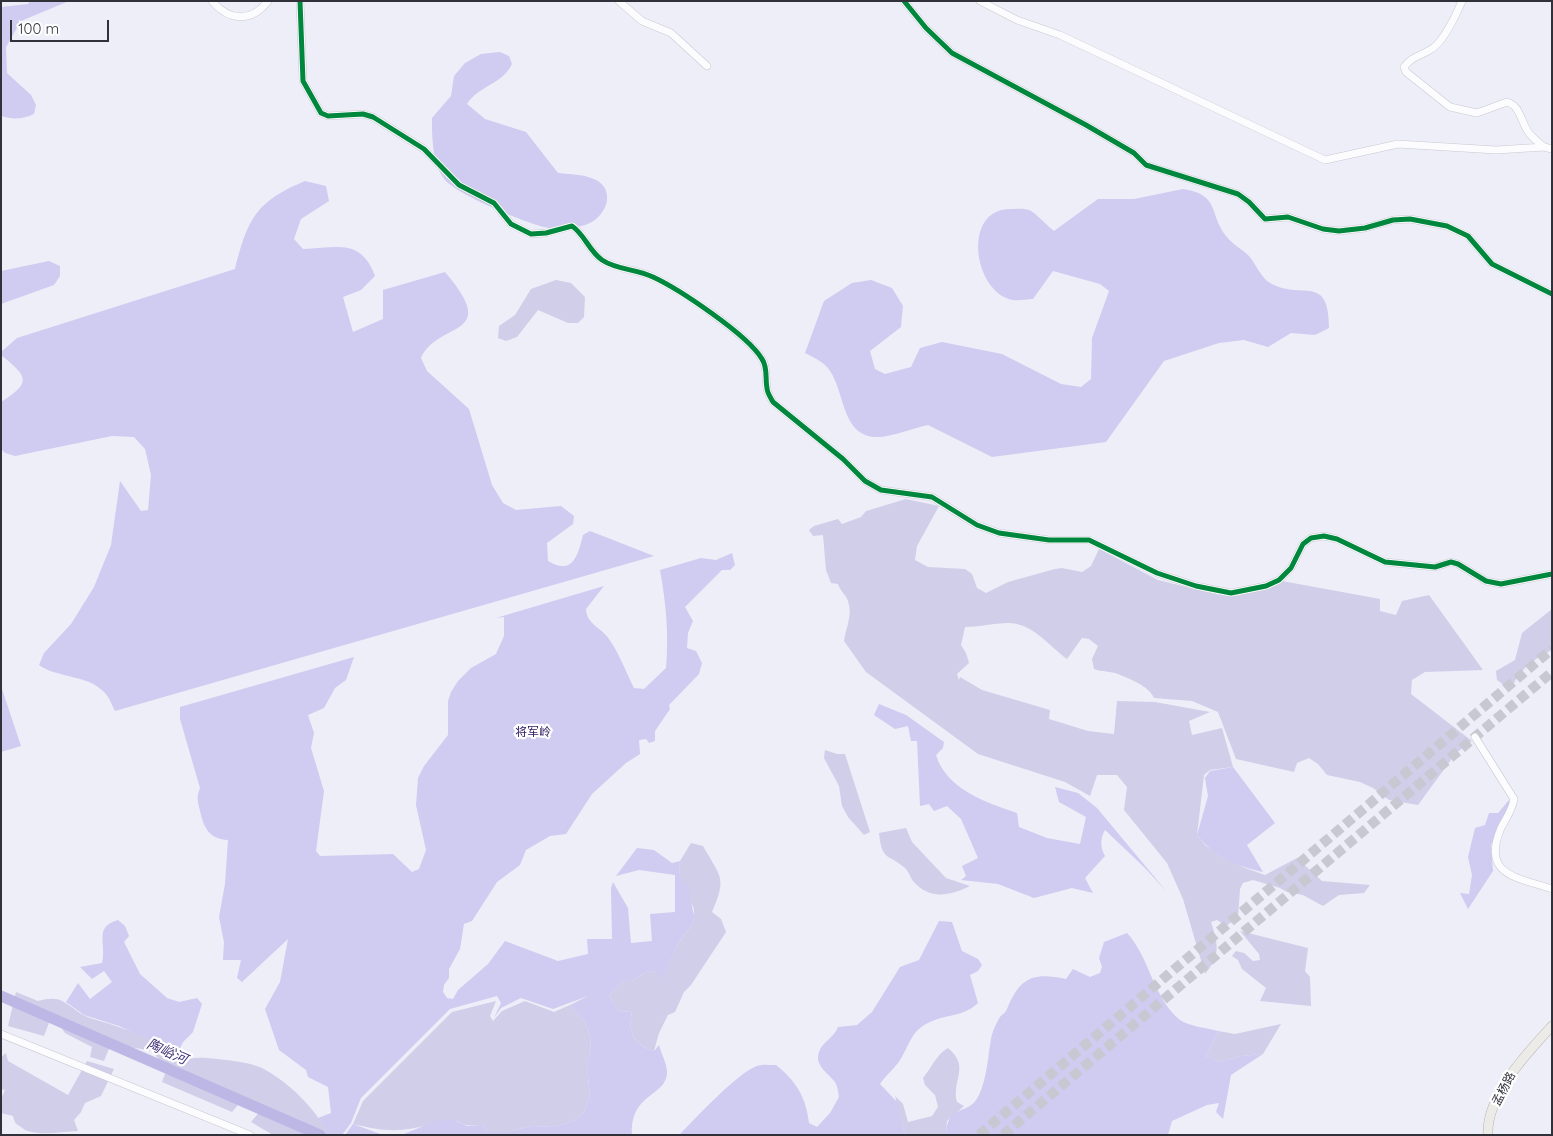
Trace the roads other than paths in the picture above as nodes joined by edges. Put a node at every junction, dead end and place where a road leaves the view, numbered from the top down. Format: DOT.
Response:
graph roads {
  1 [pos="212,1"];
  2 [pos="268,1"];
  3 [pos="300,1"];
  4 [pos="619,1"];
  5 [pos="904,1"];
  6 [pos="980,1"];
  7 [pos="1462,1"];
  8 [pos="707,66"];
  9 [pos="1544,147"];
  10 [pos="1552,148"];
  11 [pos="1552,294"];
  12 [pos="1552,574"];
  13 [pos="1475,737"];
  14 [pos="1552,889"];
  15 [pos="1552,1026"];
  16 [pos="1,1034"];
  17 [pos="250,1135"];
  18 [pos="1488,1135"];
  1 -- 2 [label="street"];
  3 -- 12 [label="street"];
  4 -- 8 [label="street"];
  5 -- 11 [label="street"];
  6 -- 9 [label="street"];
  7 -- 9 [label="street"];
  9 -- 10 [label="street"];
  13 -- 14 [label="street"];
  15 -- 18 [label="main road, 孟杨路"];
  16 -- 17 [label="street"];
}
